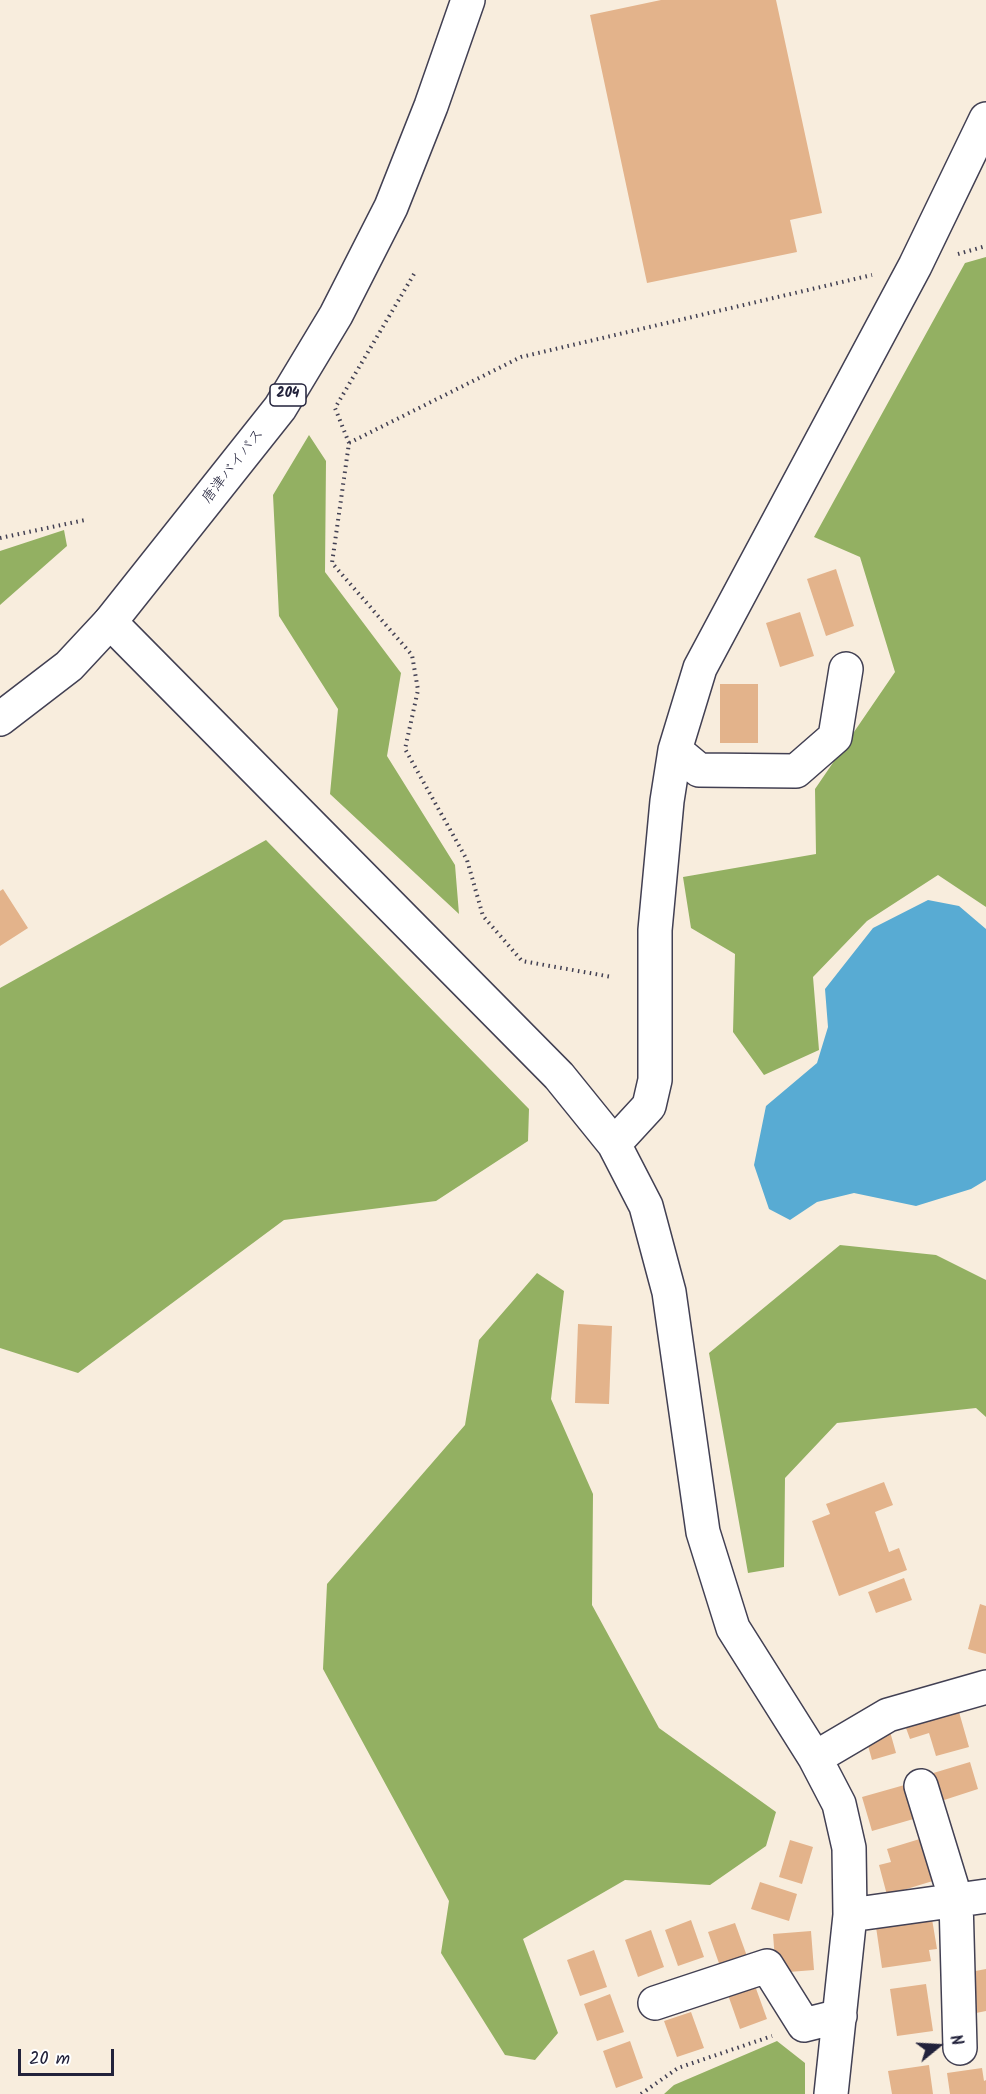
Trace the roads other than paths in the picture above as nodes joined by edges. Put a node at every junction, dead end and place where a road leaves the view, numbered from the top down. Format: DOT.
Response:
graph roads {
  1 [pos="468,0"];
  2 [pos="986,119"];
  3 [pos="110,622"];
  4 [pos="846,669"];
  5 [pos="0,719"];
  6 [pos="675,750"];
  7 [pos="614,1144"];
  8 [pos="986,1687"];
  9 [pos="815,1758"];
  10 [pos="921,1786"];
  11 [pos="971,1898"];
  12 [pos="850,1915"];
  13 [pos="656,2003"];
  14 [pos="840,2016"];
  15 [pos="960,2049"];
  16 [pos="831,2094"];
  1 -- 3 [label="main road, 唐津バイパス / 204"];
  2 -- 6 [label="main road"];
  3 -- 5 [label="main road, 唐津バイパス / 204"];
  3 -- 7 [label="main road"];
  4 -- 6 [label="main road"];
  6 -- 7 [label="main road"];
  7 -- 9 [label="main road"];
  8 -- 9 [label="main road"];
  9 -- 12 [label="main road"];
  10 -- 11 [label="main road"];
  11 -- 12 [label="main road"];
  11 -- 15 [label="main road"];
  12 -- 14 [label="main road"];
  13 -- 14 [label="main road"];
  14 -- 16 [label="main road"];
}
